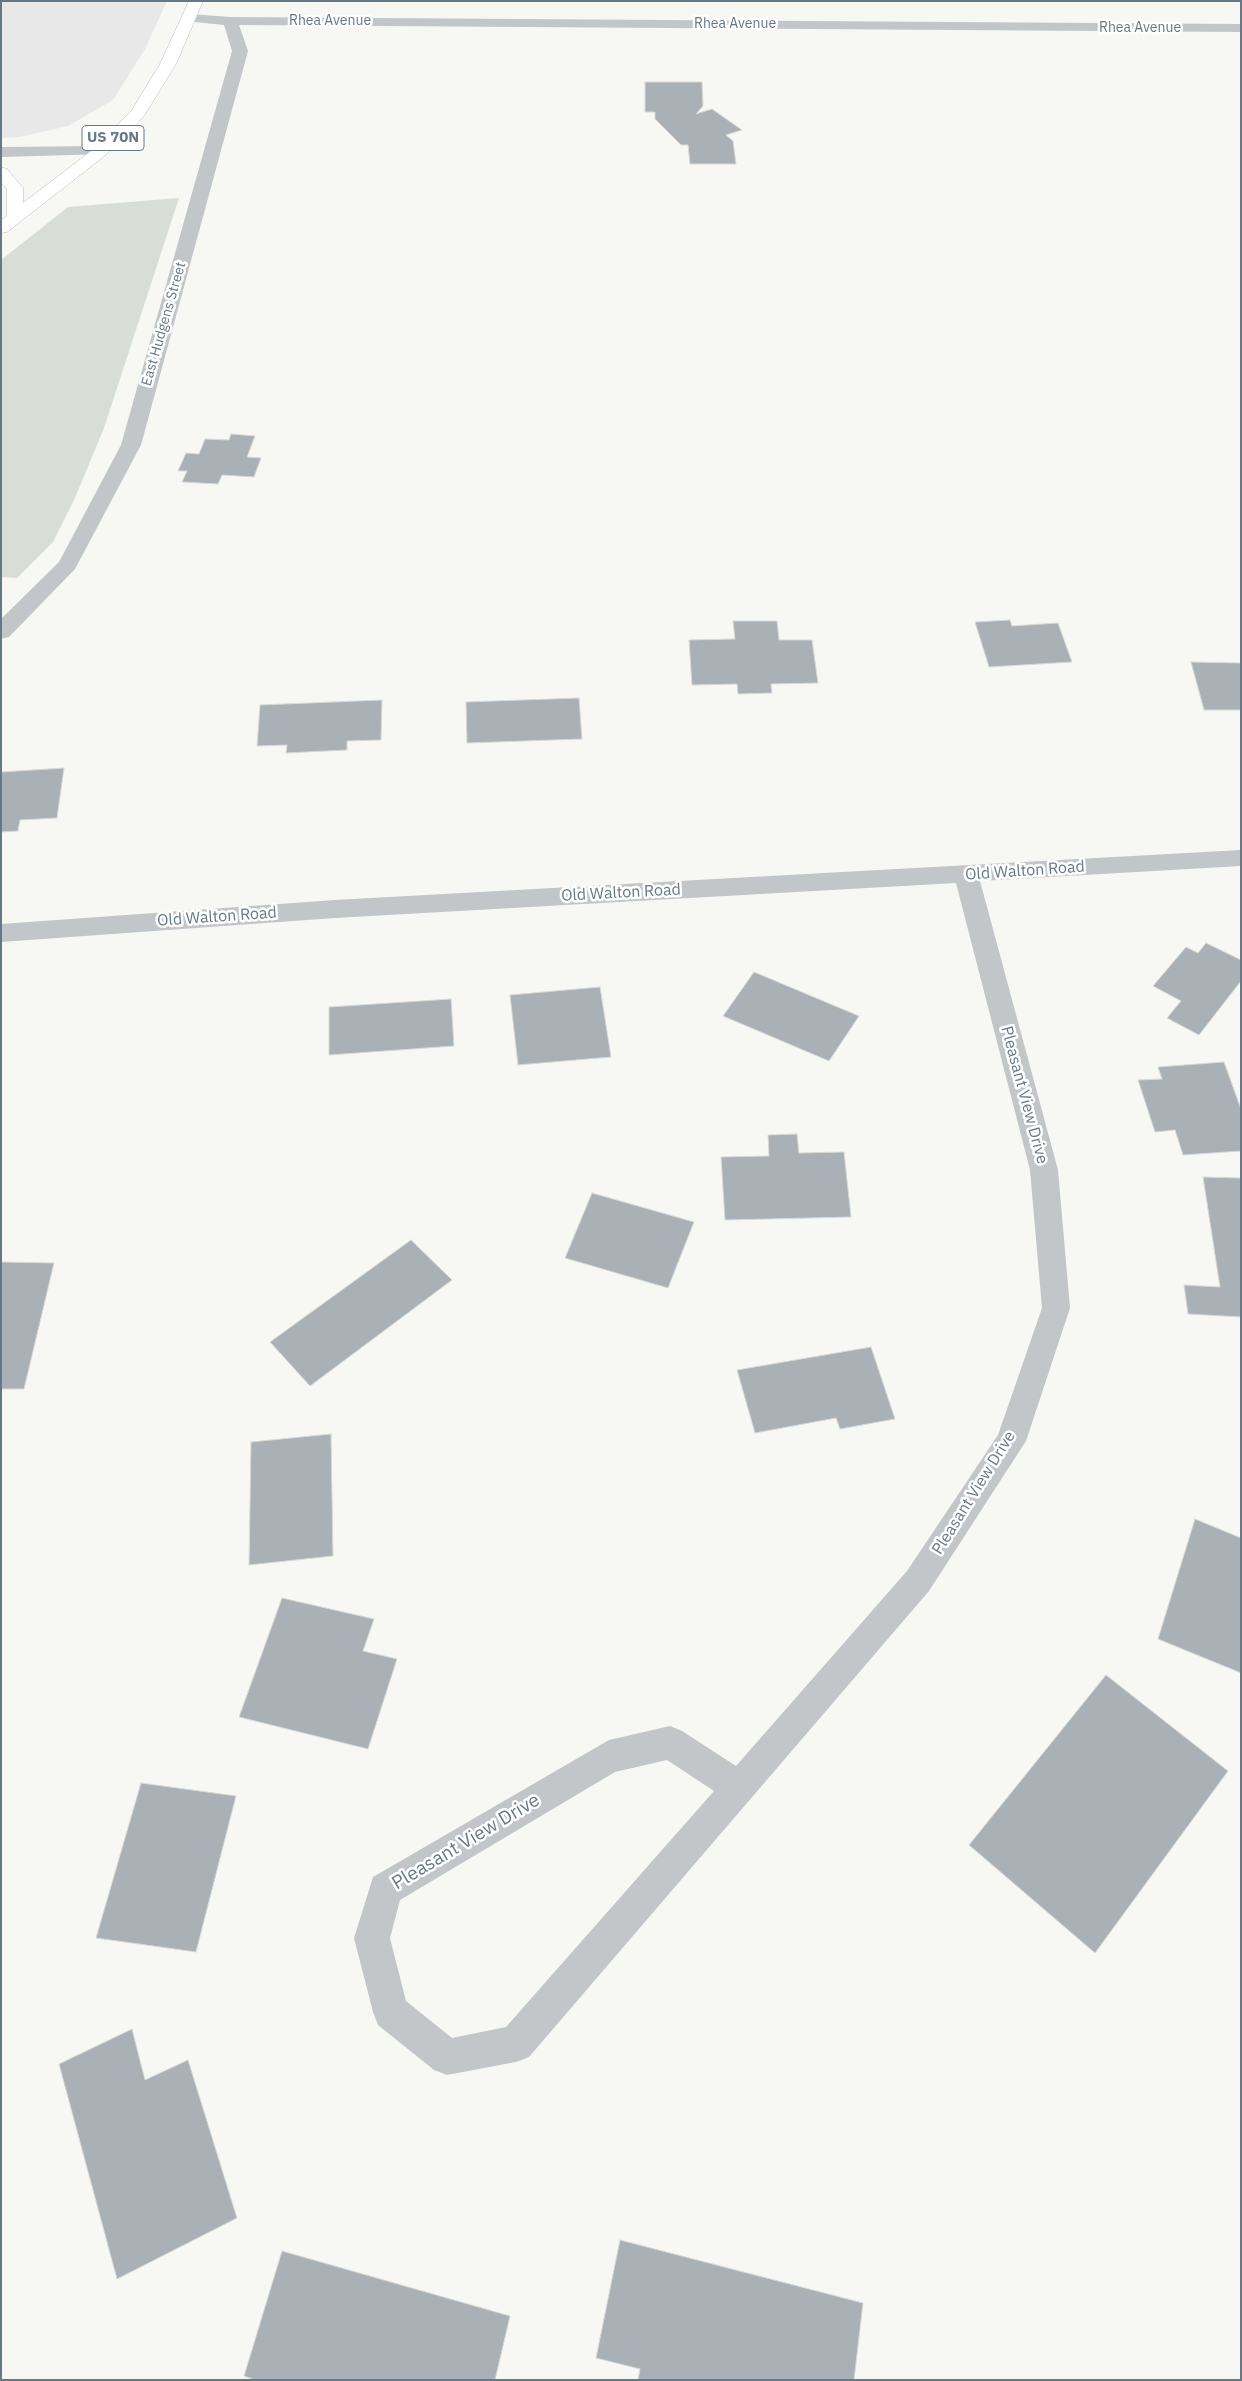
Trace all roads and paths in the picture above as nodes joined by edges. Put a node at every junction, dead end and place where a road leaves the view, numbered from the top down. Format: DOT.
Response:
graph roads {
  1 [pos="193,10"];
  2 [pos="230,21"];
  3 [pos="1241,28"];
  4 [pos="100,151"];
  5 [pos="1,152"];
  6 [pos="1,172"];
  7 [pos="15,217"];
  8 [pos="1,228"];
  9 [pos="1,632"];
  10 [pos="1241,858"];
  11 [pos="966,875"];
  12 [pos="1,933"];
  13 [pos="739,1788"];
  1 -- 2 [label="street"];
  1 -- 4 [label="main road, US 70N"];
  2 -- 3 [label="street, Rhea Avenue"];
  2 -- 9 [label="street, East Hudgens Street"];
  4 -- 5 [label="street"];
  4 -- 7 [label="main road, US 70N"];
  6 -- 7 [label="main road"];
  7 -- 8 [label="main road, US 70N"];
  10 -- 11 [label="street, Old Walton Road"];
  11 -- 12 [label="street, Old Walton Road"];
  11 -- 13 [label="street, Pleasant View Drive"];
  13 -- 13 [label="street, Pleasant View Drive"];
}
